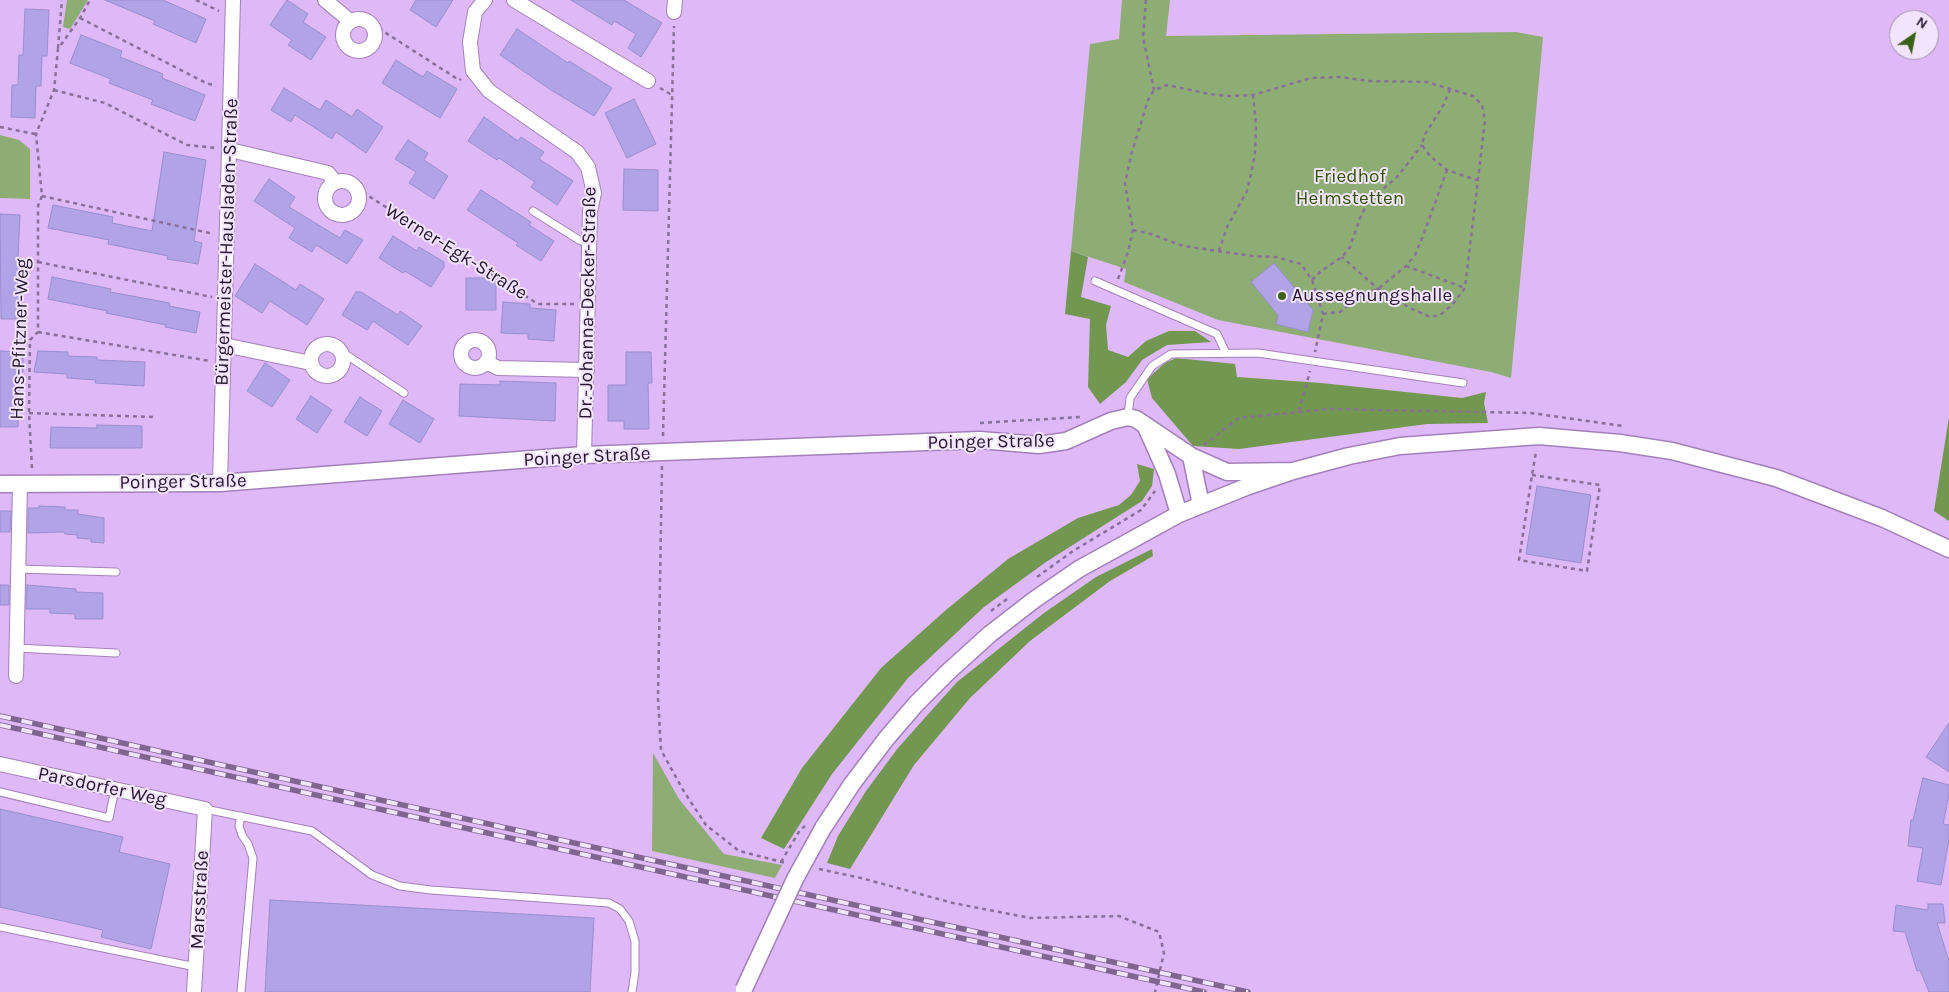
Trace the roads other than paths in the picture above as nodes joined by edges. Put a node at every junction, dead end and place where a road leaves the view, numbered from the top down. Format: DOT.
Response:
graph roads {
  1 [pos="233,0"];
  2 [pos="325,0"];
  3 [pos="485,0"];
  4 [pos="514,0"];
  5 [pos="350,21"];
  6 [pos="648,81"];
  7 [pos="230,150"];
  8 [pos="336,182"];
  9 [pos="533,211"];
  10 [pos="590,244"];
  11 [pos="1095,281"];
  12 [pos="224,345"];
  13 [pos="342,352"];
  14 [pos="1226,353"];
  15 [pos="486,362"];
  16 [pos="311,363"];
  17 [pos="587,370"];
  18 [pos="1463,383"];
  19 [pos="404,393"];
  20 [pos="1128,417"];
  21 [pos="1146,427"];
  22 [pos="584,455"];
  23 [pos="1191,456"];
  24 [pos="1293,471"];
  25 [pos="220,483"];
  26 [pos="0,484"];
  27 [pos="26,484"];
  28 [pos="1201,505"];
  29 [pos="1179,514"];
  30 [pos="1949,549"];
  31 [pos="18,569"];
  32 [pos="116,572"];
  33 [pos="16,648"];
  34 [pos="116,653"];
  35 [pos="16,676"];
  36 [pos="0,764"];
  37 [pos="116,789"];
  38 [pos="0,792"];
  39 [pos="205,809"];
  40 [pos="241,816"];
  41 [pos="0,927"];
  42 [pos="196,967"];
  43 [pos="743,990"];
  44 [pos="194,992"];
  45 [pos="241,992"];
  46 [pos="632,992"];
  1 -- 7 [label="street, Bürgermeister-Hausladen-Straße"];
  2 -- 5 [label="street"];
  3 -- 10 [label="street, Dr.-Johanna-Decker-Straße"];
  4 -- 6 [label="street"];
  5 -- 5 [label="street"];
  7 -- 8 [label="street"];
  7 -- 12 [label="street, Bürgermeister-Hausladen-Straße"];
  8 -- 8 [label="street, Werner-Egk-Straße"];
  9 -- 10 [label="lane"];
  10 -- 17 [label="street, Dr.-Johanna-Decker-Straße"];
  11 -- 14 [label="lane"];
  12 -- 16 [label="street"];
  12 -- 25 [label="street, Bürgermeister-Hausladen-Straße"];
  13 -- 16 [label="street"];
  13 -- 16 [label="street"];
  13 -- 19 [label="lane"];
  14 -- 18 [label="lane"];
  14 -- 20 [label="lane"];
  15 -- 17 [label="street"];
  17 -- 22 [label="street, Dr.-Johanna-Decker-Straße"];
  20 -- 21 [label="street"];
  20 -- 22 [label="street, Poinger Straße"];
  21 -- 23 [label="street"];
  21 -- 29 [label="street"];
  22 -- 25 [label="street, Poinger Straße"];
  23 -- 24 [label="street"];
  23 -- 28 [label="street"];
  24 -- 28 [label="street"];
  24 -- 30 [label="street"];
  25 -- 27 [label="street, Poinger Straße"];
  26 -- 27 [label="street, Poinger Straße"];
  27 -- 31 [label="street"];
  28 -- 29 [label="street"];
  29 -- 43 [label="street, bridge"];
  31 -- 32 [label="lane"];
  31 -- 33 [label="street"];
  33 -- 34 [label="lane"];
  33 -- 35 [label="street"];
  36 -- 37 [label="street, Parsdorfer Weg"];
  37 -- 38 [label="lane"];
  37 -- 39 [label="street, Parsdorfer Weg"];
  39 -- 40 [label="lane"];
  39 -- 42 [label="street, Marsstraße"];
  40 -- 45 [label="lane"];
  40 -- 46 [label="lane"];
  41 -- 42 [label="lane"];
  42 -- 44 [label="street, Marsstraße"];
}
